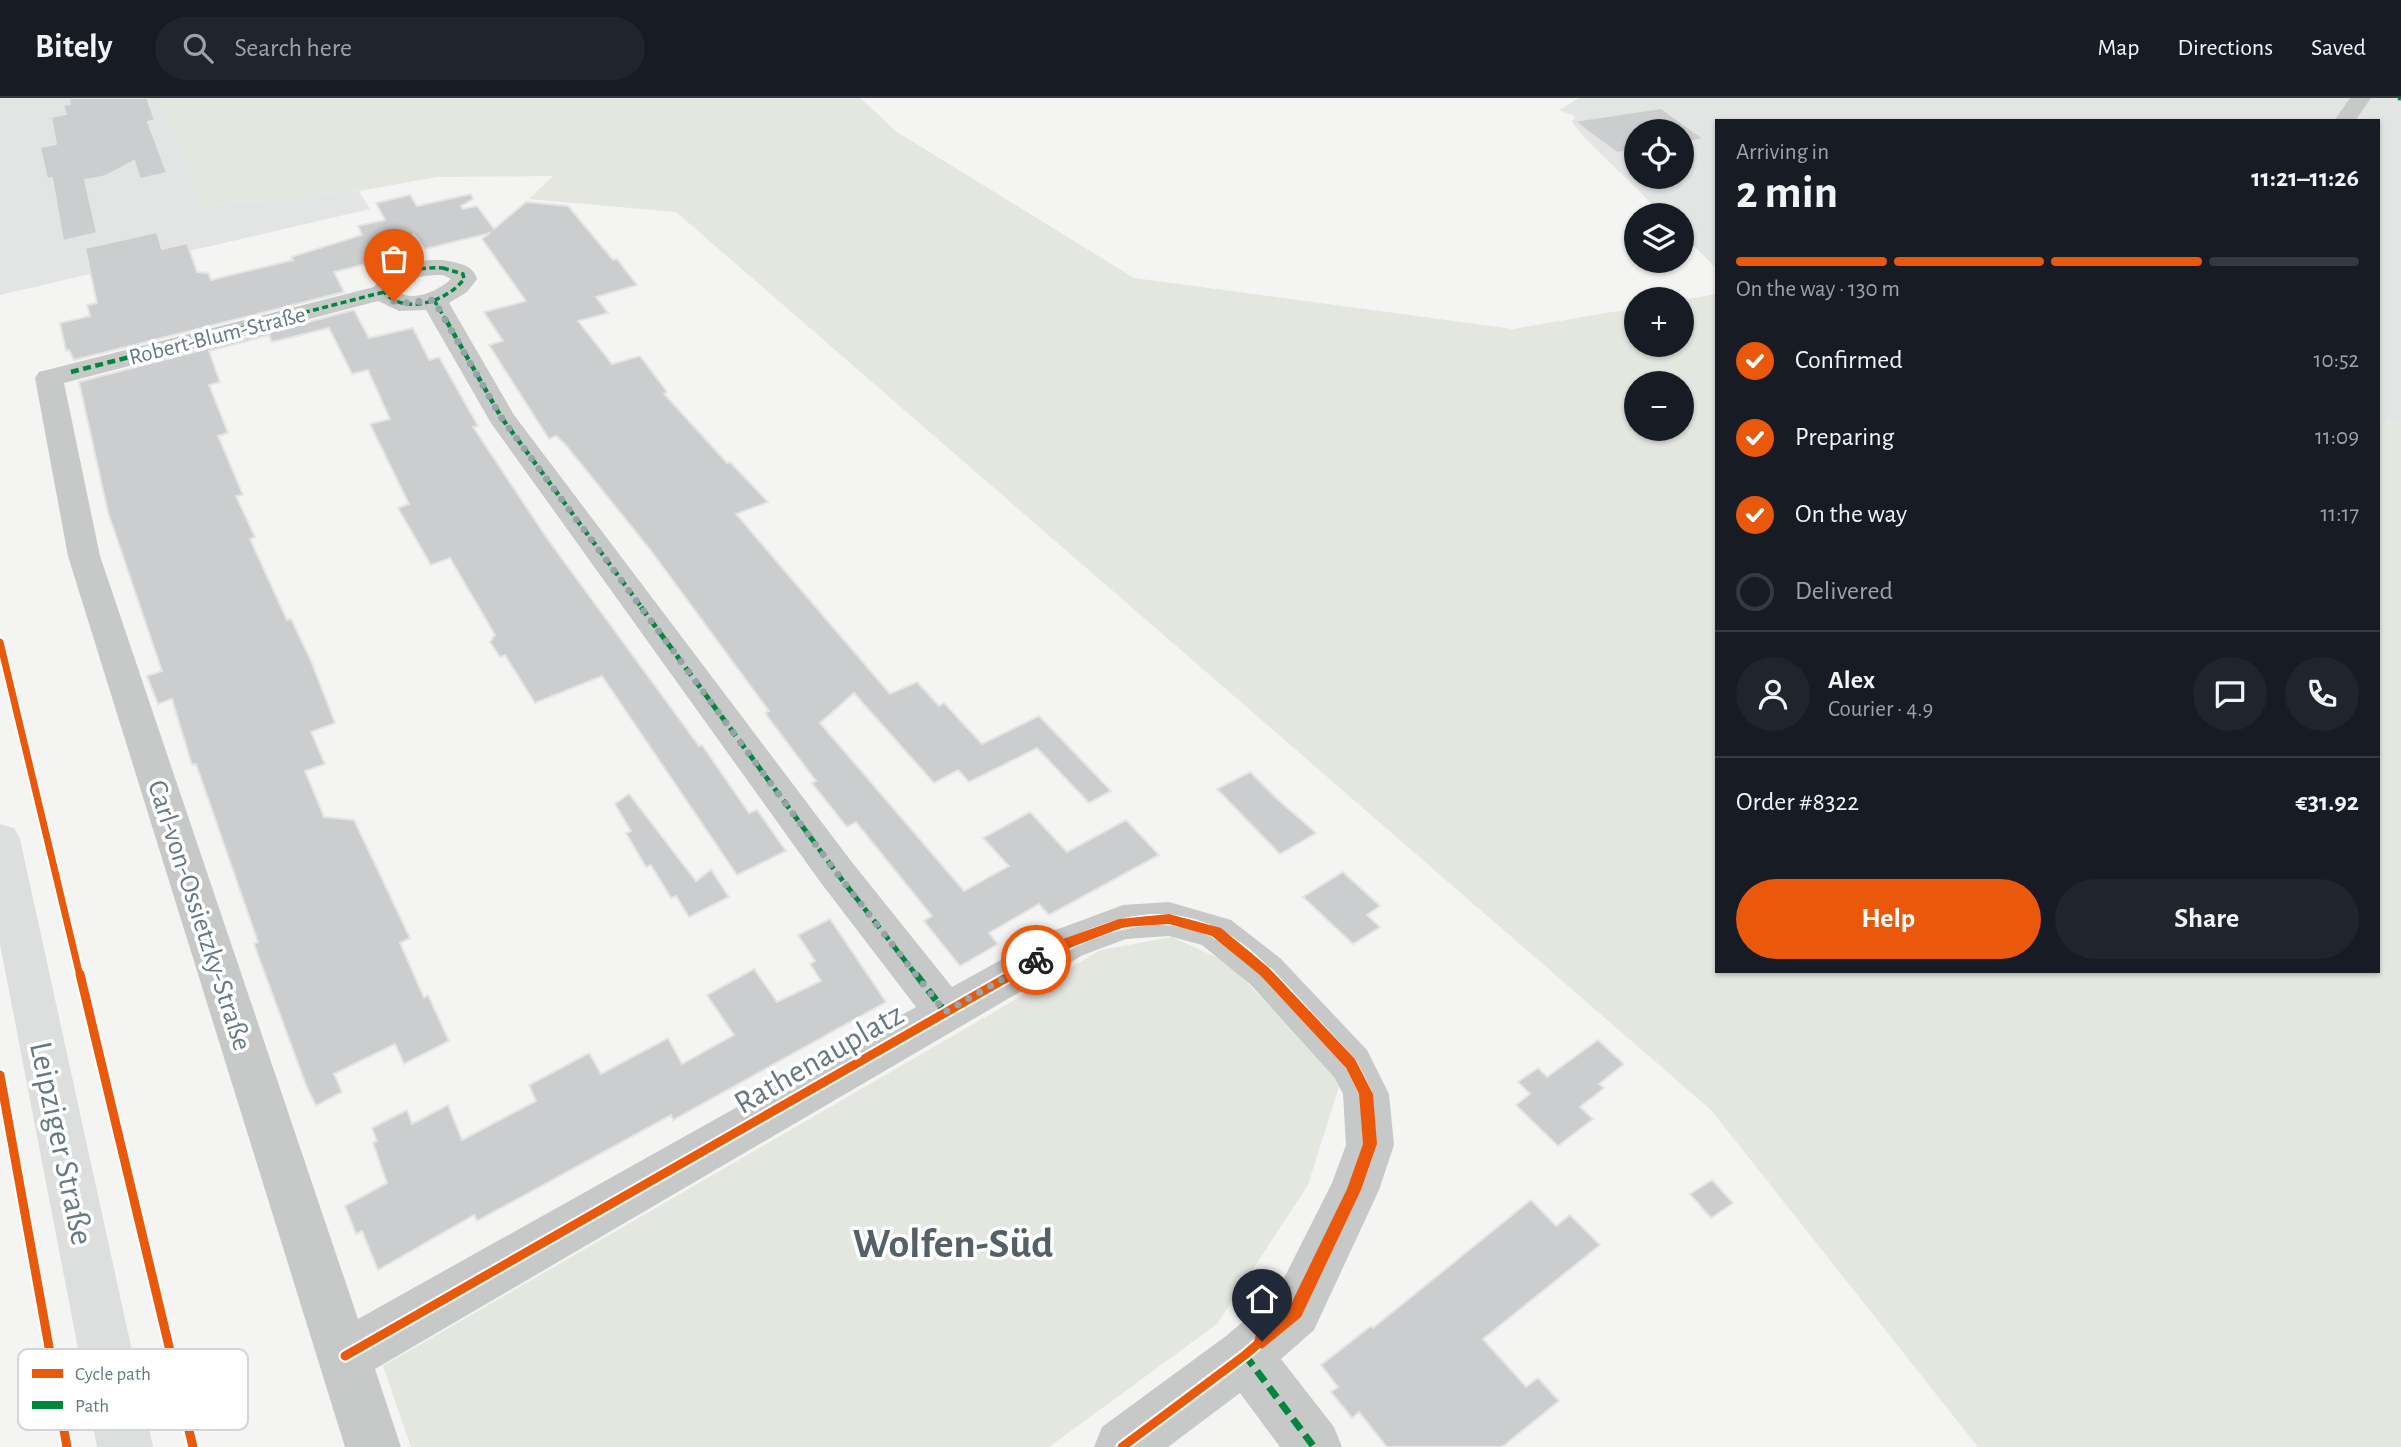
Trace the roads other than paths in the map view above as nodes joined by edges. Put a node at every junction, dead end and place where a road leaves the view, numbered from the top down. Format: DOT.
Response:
graph roads {
  1 [pos="2361,98"];
  2 [pos="2345,119"];
  3 [pos="384,292"];
  4 [pos="434,300"];
  5 [pos="49,378"];
  6 [pos="0,839"];
  7 [pos="945,1012"];
  8 [pos="105,1349"];
  9 [pos="1245,1355"];
  10 [pos="345,1356"];
  11 [pos="373,1447"];
  12 [pos="1122,1447"];
  13 [pos="1314,1447"];
  1 -- 2 [label="street"];
  3 -- 4 [label="street, Robert-Blum-Straße"];
  3 -- 4 [label="street, Robert-Blum-Straße"];
  3 -- 5 [label="street, Robert-Blum-Straße"];
  4 -- 7 [label="street"];
  5 -- 10 [label="street, Carl-von-Ossietzky-Straße"];
  6 -- 8 [label="main road, Leipziger Straße"];
  7 -- 9 [label="street, Rathenauplatz"];
  7 -- 10 [label="street, Rathenauplatz"];
  9 -- 12 [label="street, Rathenauplatz"];
  9 -- 13 [label="street"];
  10 -- 11 [label="street, Carl-von-Ossietzky-Straße"];
}
